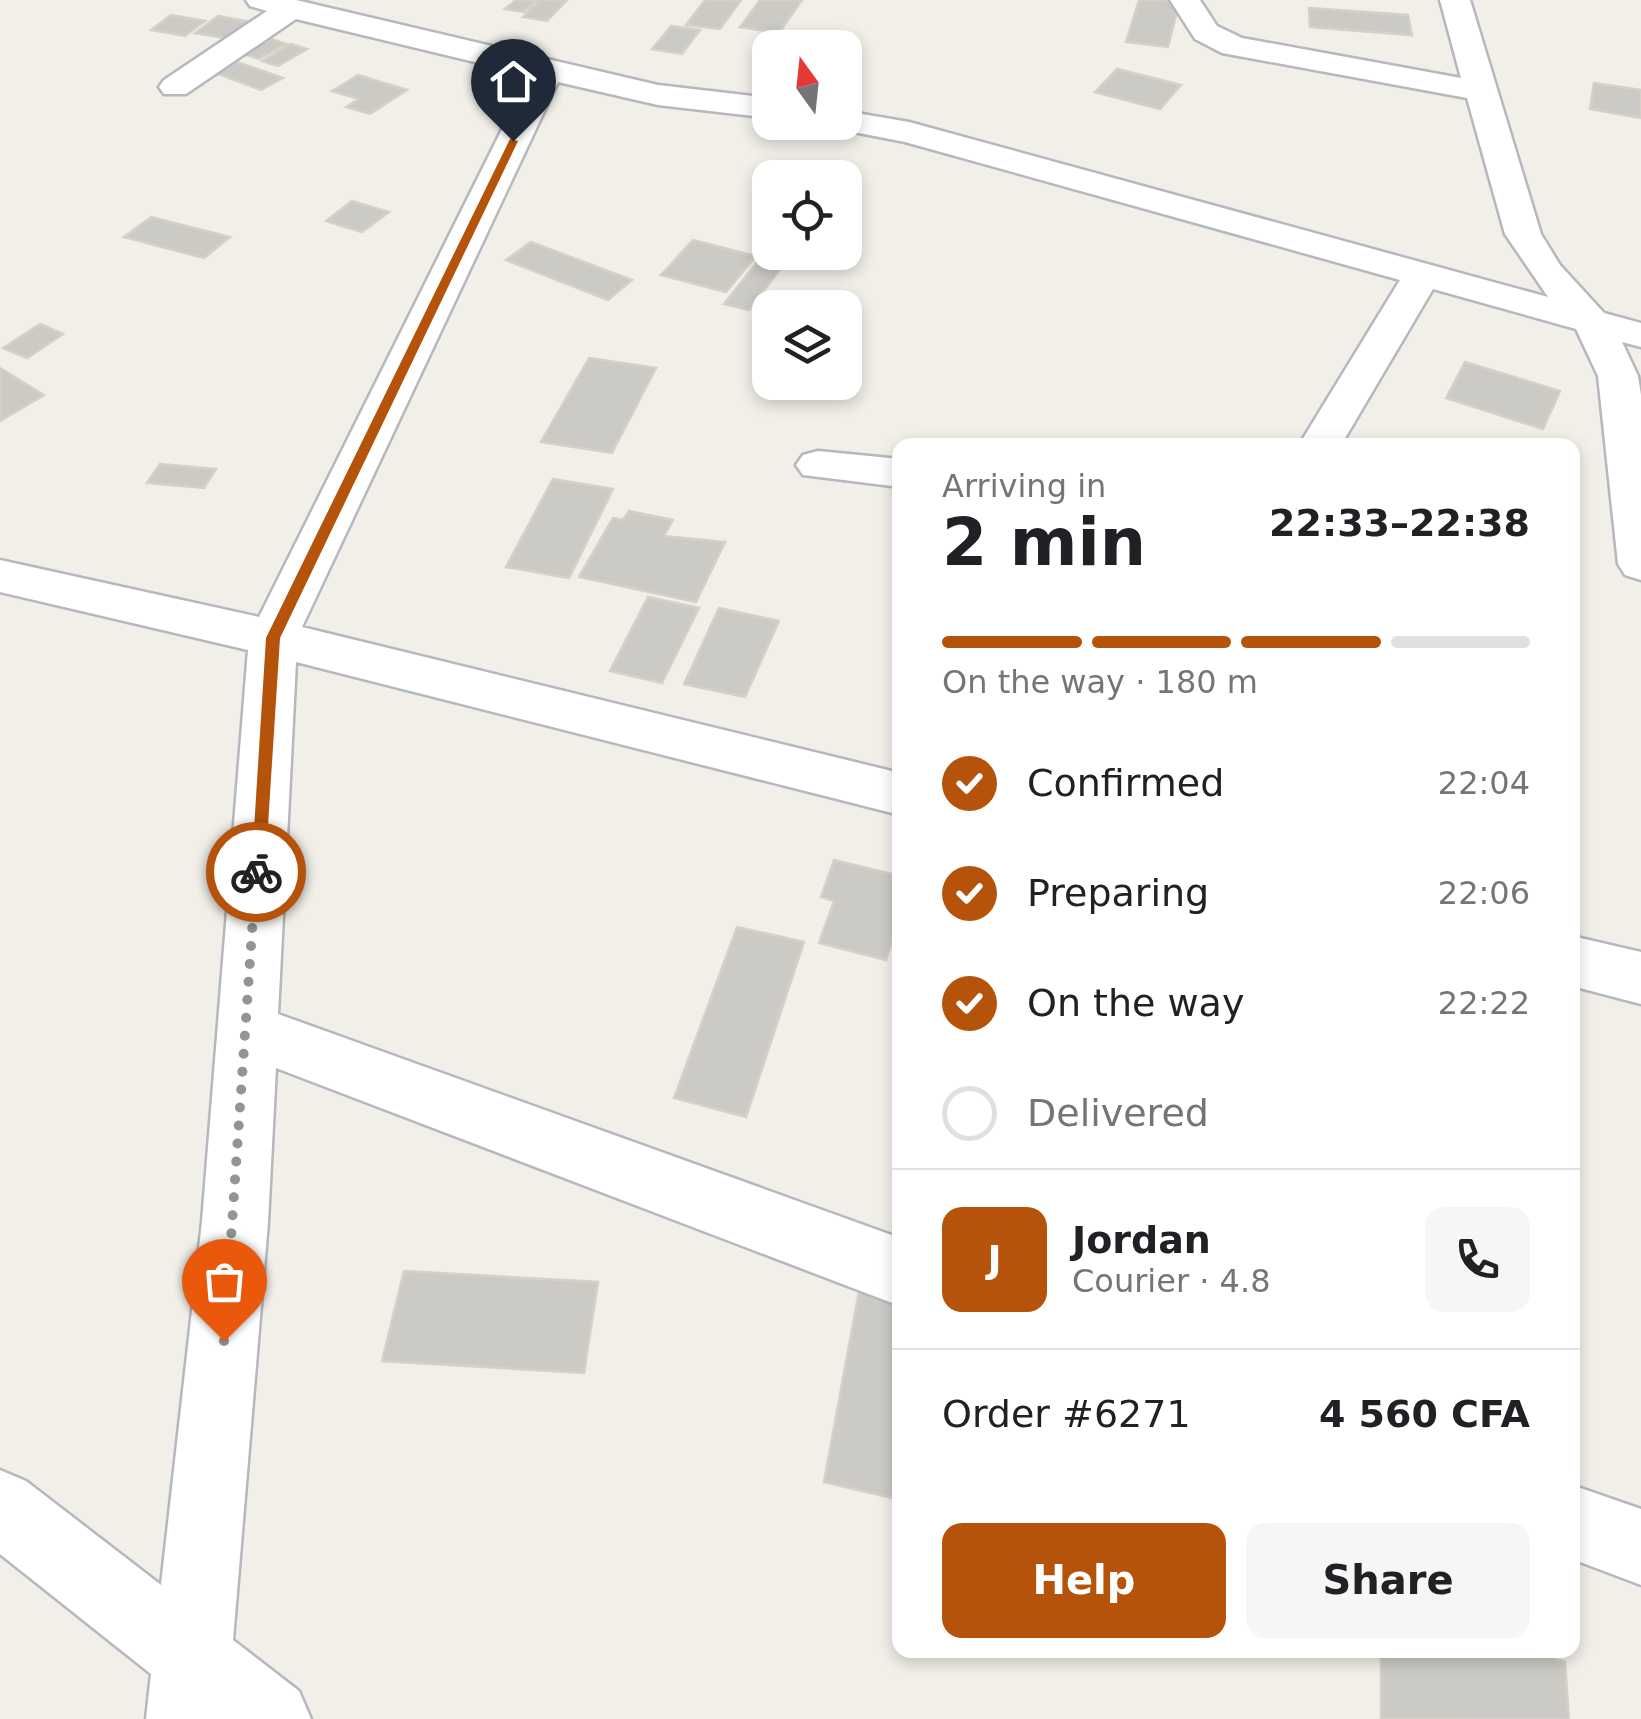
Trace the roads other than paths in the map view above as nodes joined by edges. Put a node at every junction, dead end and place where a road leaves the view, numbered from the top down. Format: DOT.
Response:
graph roads {
  1 [pos="1185,0"];
  2 [pos="1455,0"];
  3 [pos="277,4"];
  4 [pos="390,10"];
  5 [pos="362,28"];
  6 [pos="548,70"];
  7 [pos="174,87"];
  8 [pos="1482,91"];
  9 [pos="752,106"];
  10 [pos="862,124"];
  11 [pos="1421,276"];
  12 [pos="1594,325"];
  13 [pos="1641,335"];
  14 [pos="1324,438"];
  15 [pos="818,465"];
  16 [pos="892,472"];
  17 [pos="1641,564"];
  18 [pos="0,576"];
  19 [pos="273,638"];
  20 [pos="892,792"];
  21 [pos="1580,963"];
  22 [pos="1641,978"];
  23 [pos="248,1030"];
  24 [pos="892,1269"];
  25 [pos="0,1507"];
  26 [pos="1580,1525"];
  27 [pos="1641,1547"];
  28 [pos="189,1688"];
  29 [pos="271,1719"];
  1 -- 8 [label="street"];
  2 -- 8 [label="street"];
  3 -- 5 [label="street"];
  3 -- 7 [label="street"];
  4 -- 5 [label="street"];
  5 -- 6 [label="street"];
  6 -- 9 [label="street"];
  6 -- 19 [label="street"];
  8 -- 12 [label="street"];
  10 -- 11 [label="street"];
  11 -- 12 [label="street"];
  11 -- 14 [label="street"];
  12 -- 13 [label="street"];
  12 -- 17 [label="street"];
  15 -- 16 [label="street"];
  18 -- 19 [label="street"];
  19 -- 20 [label="street"];
  19 -- 23 [label="street"];
  21 -- 22 [label="street"];
  23 -- 24 [label="street"];
  23 -- 28 [label="street"];
  25 -- 28 [label="street"];
  26 -- 27 [label="street"];
  28 -- 29 [label="street"];
}
